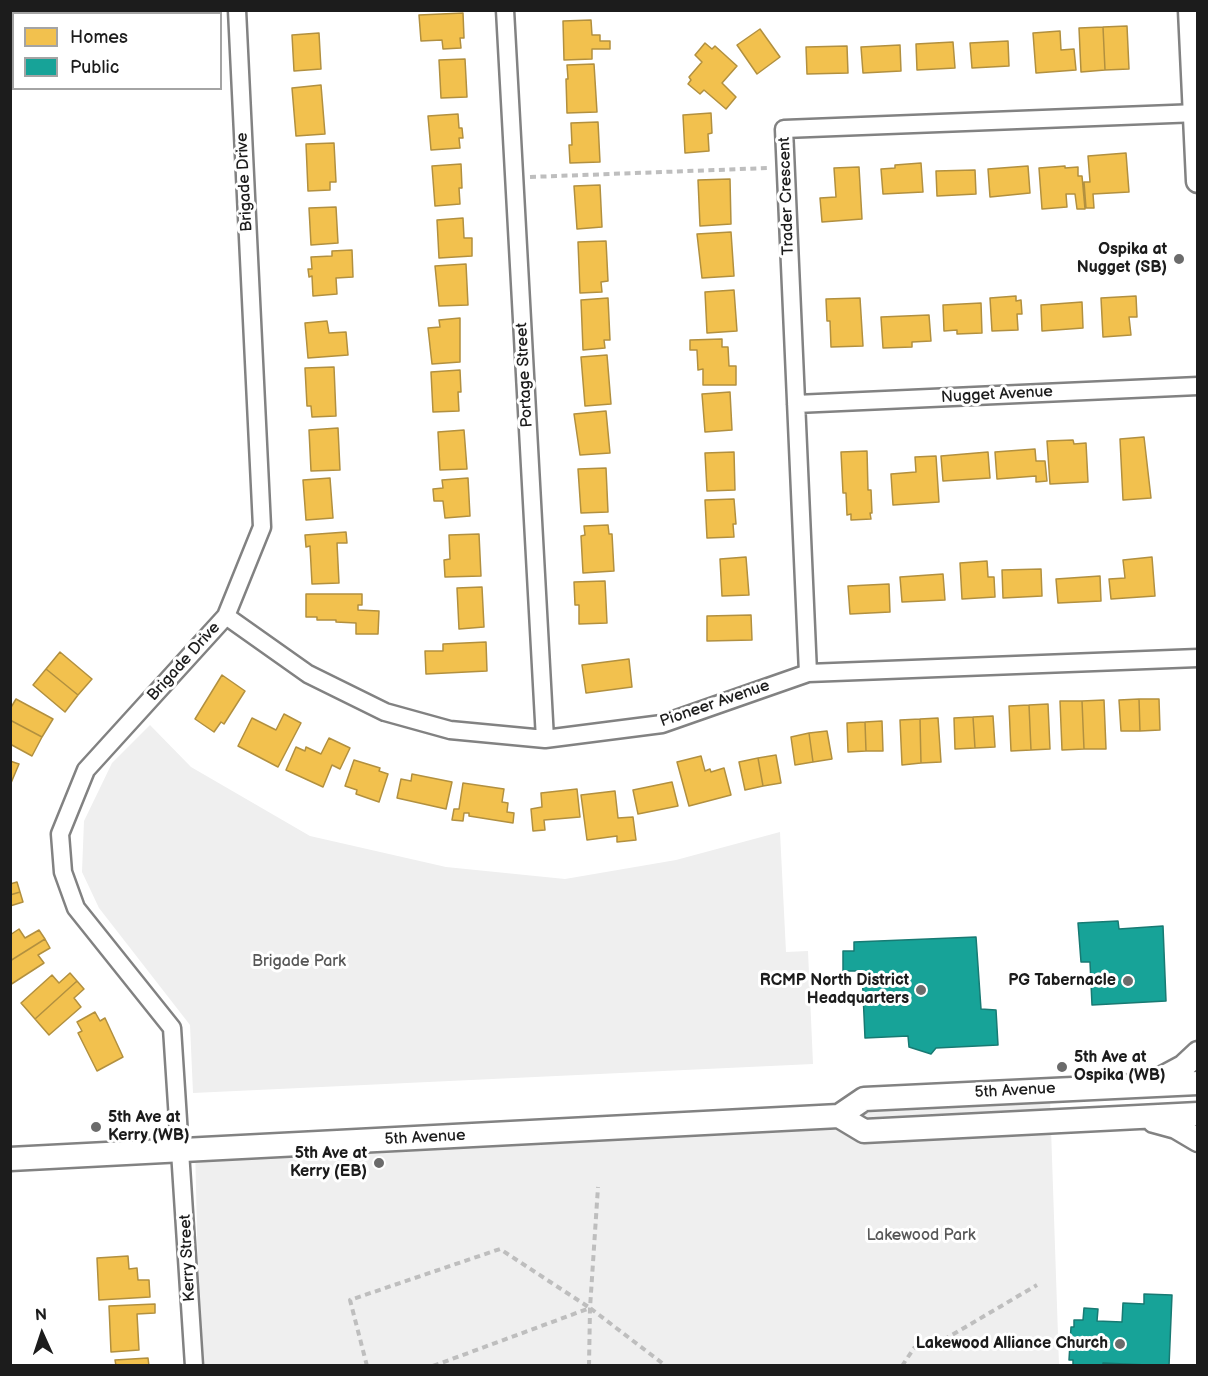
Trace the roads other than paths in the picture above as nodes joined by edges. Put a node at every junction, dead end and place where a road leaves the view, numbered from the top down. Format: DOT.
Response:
graph roads {
  1 [pos="237,10"];
  2 [pos="506,10"];
  3 [pos="1190,10"];
  4 [pos="1196,113"];
  5 [pos="1197,181"];
  6 [pos="1197,386"];
  7 [pos="796,404"];
  8 [pos="226,616"];
  9 [pos="1197,658"];
  10 [pos="808,673"];
  11 [pos="545,740"];
  12 [pos="1197,1053"];
  13 [pos="1197,1083"];
  14 [pos="1148,1085"];
  15 [pos="1197,1114"];
  16 [pos="839,1116"];
  17 [pos="1135,1117"];
  18 [pos="1197,1140"];
  19 [pos="181,1150"];
  20 [pos="10,1159"];
  21 [pos="194,1365"];
  1 -- 8 [label="street, Brigade Drive"];
  2 -- 11 [label="street, Portage Street"];
  3 -- 4 [label="main road"];
  4 -- 5 [label="main road"];
  4 -- 7 [label="street, Trader Crescent"];
  6 -- 7 [label="street, Nugget Avenue"];
  7 -- 10 [label="street, Trader Crescent"];
  8 -- 11 [label="street, Pioneer Avenue"];
  8 -- 19 [label="street, Brigade Drive"];
  9 -- 10 [label="street, Pioneer Avenue"];
  10 -- 11 [label="street, Pioneer Avenue"];
  12 -- 14 [label="main road"];
  13 -- 14 [label="main road, 5th Avenue"];
  14 -- 16 [label="main road, 5th Avenue"];
  15 -- 17 [label="main road, 5th Avenue"];
  16 -- 17 [label="main road, 5th Avenue"];
  16 -- 19 [label="main road, 5th Avenue"];
  17 -- 18 [label="main road"];
  19 -- 20 [label="main road, 5th Avenue"];
  19 -- 21 [label="street, Kerry Street"];
}
